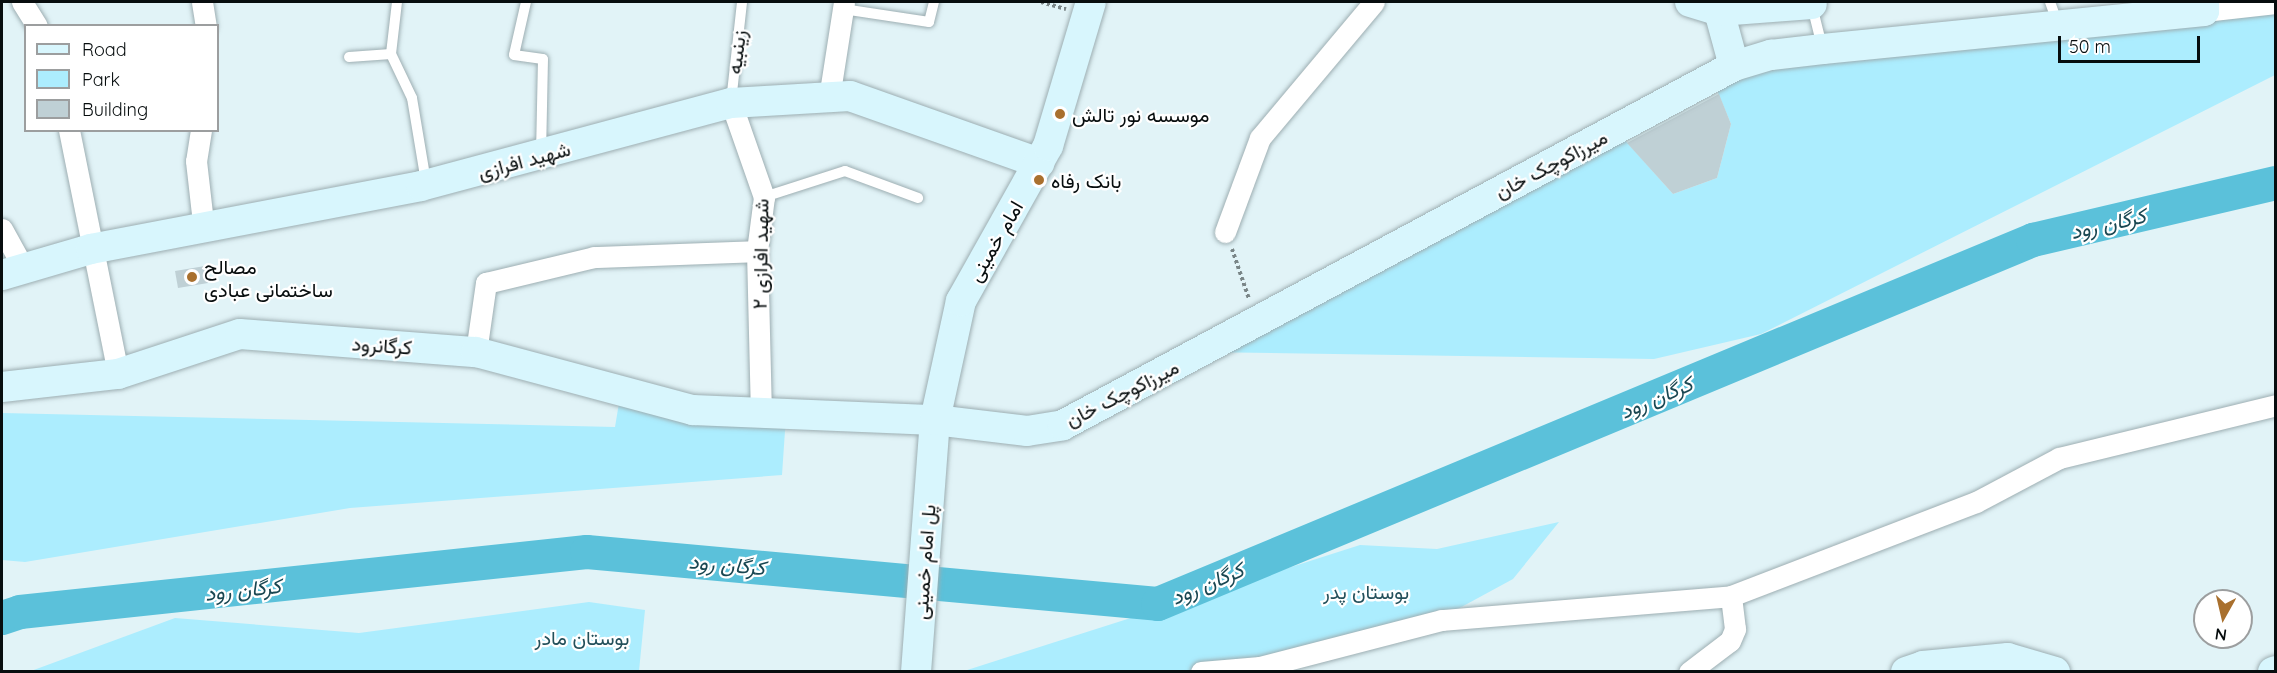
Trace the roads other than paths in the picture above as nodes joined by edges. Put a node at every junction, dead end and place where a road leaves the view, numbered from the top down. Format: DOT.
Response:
graph roads {
  1 [pos="22,2"];
  2 [pos="202,2"];
  3 [pos="397,2"];
  4 [pos="525,2"];
  5 [pos="742,2"];
  6 [pos="934,2"];
  7 [pos="1091,2"];
  8 [pos="1374,2"];
  9 [pos="1690,2"];
  10 [pos="1811,3"];
  11 [pos="2276,3"];
  12 [pos="844,5"];
  13 [pos="2204,6"];
  14 [pos="1719,11"];
  15 [pos="2054,13"];
  16 [pos="36,24"];
  17 [pos="206,24"];
  18 [pos="1823,49"];
  19 [pos="391,54"];
  20 [pos="349,57"];
  21 [pos="1734,66"];
  22 [pos="829,98"];
  23 [pos="730,103"];
  24 [pos="69,132"];
  25 [pos="201,132"];
  26 [pos="541,156"];
  27 [pos="1039,163"];
  28 [pos="427,185"];
  29 [pos="764,197"];
  30 [pos="918,198"];
  31 [pos="2,229"];
  32 [pos="204,231"];
  33 [pos="1225,232"];
  34 [pos="91,249"];
  35 [pos="757,251"];
  36 [pos="13,272"];
  37 [pos="476,352"];
  38 [pos="118,374"];
  39 [pos="2,387"];
  40 [pos="2276,405"];
  41 [pos="761,411"];
  42 [pos="935,420"];
  43 [pos="932,452"];
  44 [pos="1731,596"];
  45 [pos="916,672"];
  46 [pos="1201,672"];
  47 [pos="1689,672"];
  48 [pos="1906,672"];
  49 [pos="2055,672"];
  1 -- 16 [label="street"];
  2 -- 17 [label="street"];
  3 -- 19 [label="lane"];
  4 -- 26 [label="lane"];
  5 -- 23 [label="lane, زینبیه"];
  6 -- 12 [label="lane"];
  7 -- 27 [label="street, امام خمینی"];
  8 -- 33 [label="street"];
  9 -- 14 [label="street"];
  10 -- 14 [label="street"];
  10 -- 18 [label="lane"];
  11 -- 13 [label="street"];
  12 -- 22 [label="street"];
  13 -- 15 [label="street, میرزاکوچک خان"];
  14 -- 21 [label="street"];
  15 -- 18 [label="street, میرزاکوچک خان"];
  18 -- 21 [label="street, میرزاکوچک خان"];
  19 -- 20 [label="lane"];
  19 -- 28 [label="lane"];
  21 -- 42 [label="street, میرزاکوچک خان"];
  22 -- 23 [label="street, شهید افرازی"];
  22 -- 27 [label="street, شهید افرازی"];
  23 -- 26 [label="street, شهید افرازی"];
  23 -- 29 [label="street, شهید افرازی ۲"];
  24 -- 34 [label="street"];
  25 -- 32 [label="street"];
  26 -- 28 [label="street, شهید افرازی"];
  27 -- 42 [label="street, امام خمینی"];
  28 -- 32 [label="street, شهید افرازی"];
  29 -- 30 [label="lane"];
  29 -- 35 [label="street, شهید افرازی ۲"];
  31 -- 36 [label="street"];
  32 -- 34 [label="street, شهید افرازی"];
  34 -- 36 [label="street, شهید افرازی"];
  34 -- 38 [label="street"];
  35 -- 37 [label="street"];
  35 -- 41 [label="street, شهید افرازی ۲"];
  37 -- 38 [label="street, کرگانرود"];
  37 -- 41 [label="street, کرگانرود"];
  38 -- 39 [label="street, کرگانرود"];
  40 -- 44 [label="street"];
  41 -- 42 [label="street, میرزاکوچک خان"];
  42 -- 43 [label="street, امام خمینی"];
  43 -- 45 [label="street, پل امام خمینی"];
  44 -- 46 [label="street"];
  44 -- 47 [label="street"];
  48 -- 49 [label="street"];
}
